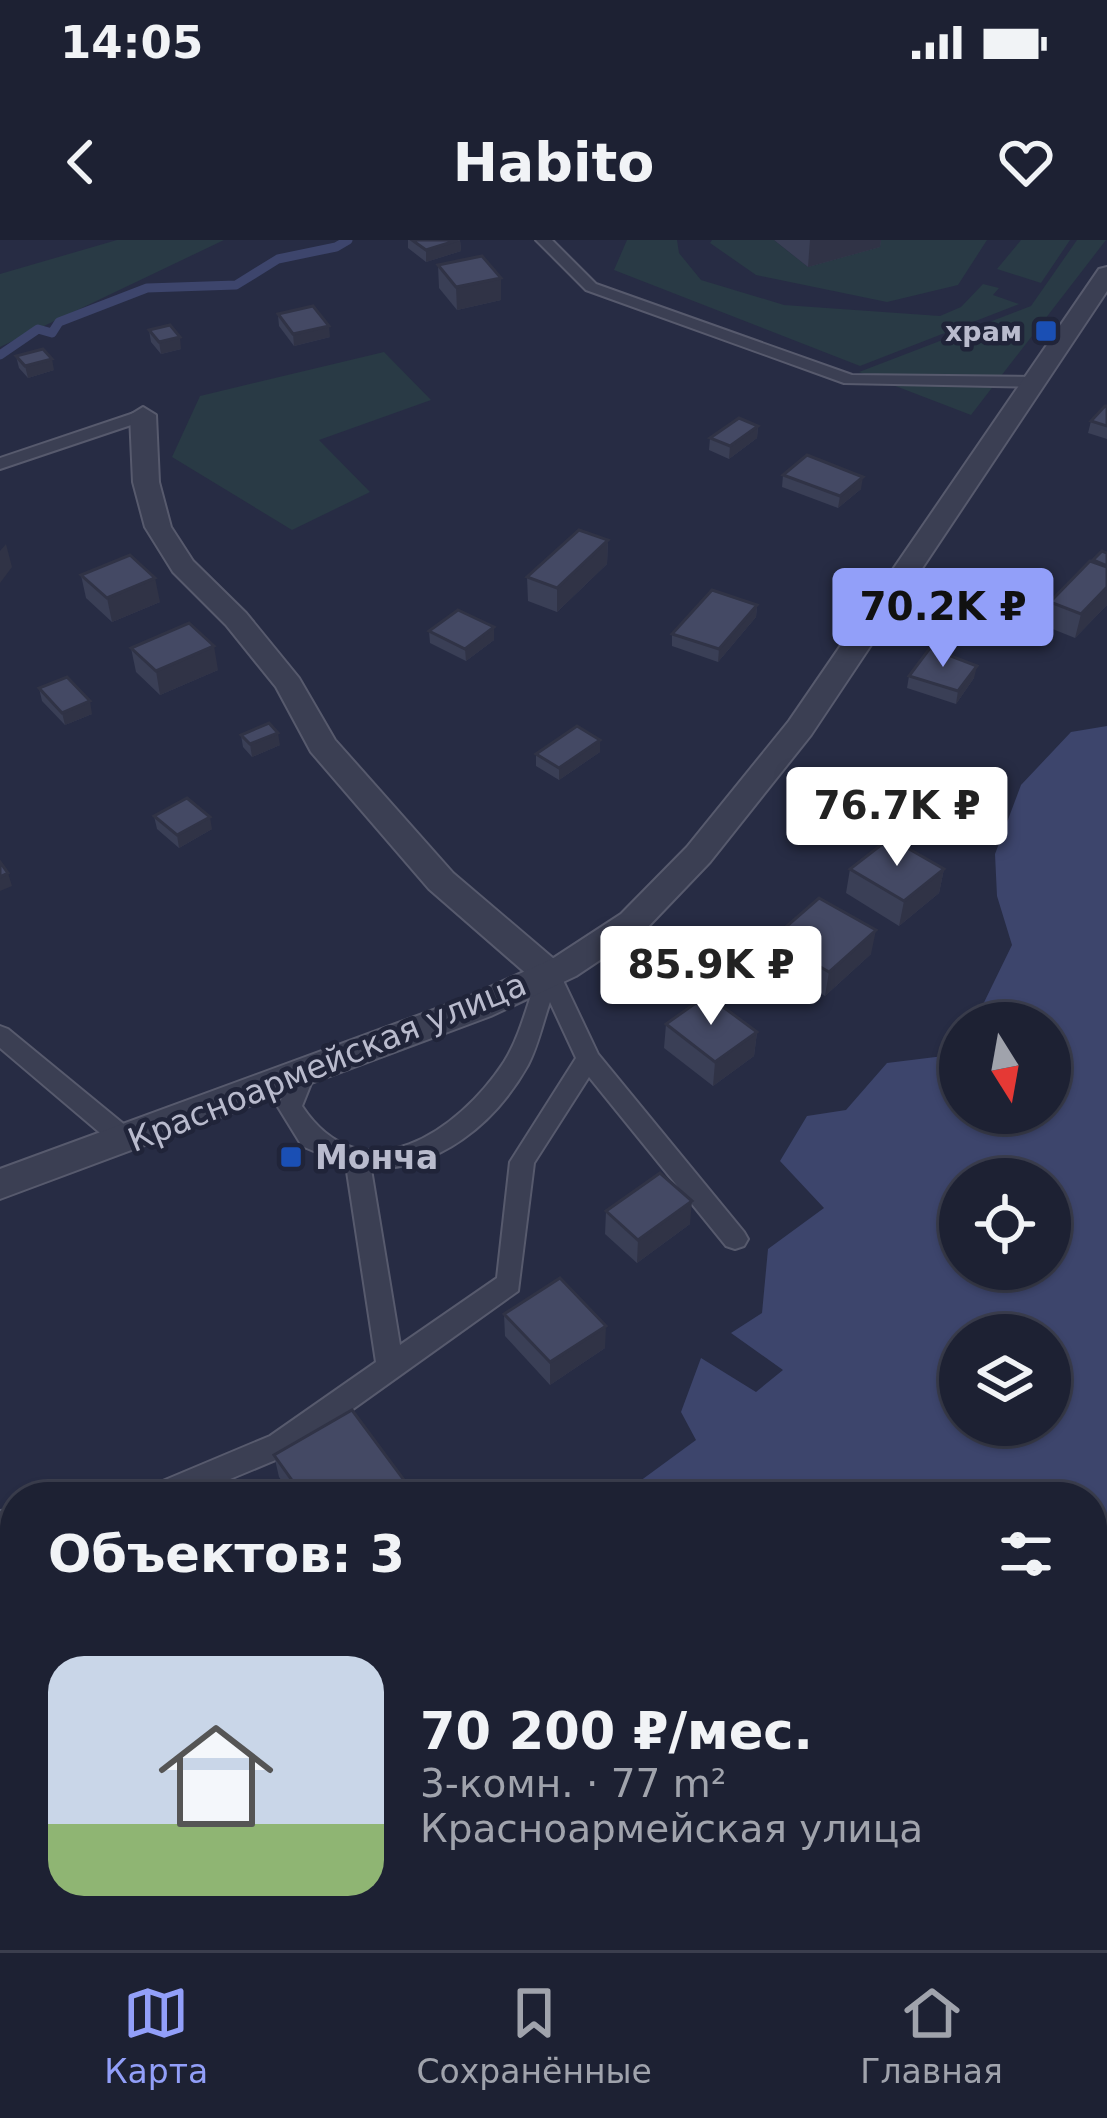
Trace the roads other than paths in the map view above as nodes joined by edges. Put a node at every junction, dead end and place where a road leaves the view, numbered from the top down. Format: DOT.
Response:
graph roads {
  1 [pos="543,240"];
  2 [pos="1107,274"];
  3 [pos="1036,382"];
  4 [pos="143,415"];
  5 [pos="0,464"];
  6 [pos="549,974"];
  7 [pos="0,1035"];
  8 [pos="588,1059"];
  9 [pos="304,1071"];
  10 [pos="128,1142"];
  11 [pos="357,1159"];
  12 [pos="0,1184"];
  13 [pos="735,1239"];
  14 [pos="390,1367"];
  15 [pos="192,1482"];
  1 -- 3 [label="lane"];
  2 -- 3 [label="street, Красноармейская улица"];
  3 -- 6 [label="street, Красноармейская улица"];
  4 -- 5 [label="lane"];
  4 -- 6 [label="street"];
  6 -- 8 [label="lane"];
  6 -- 9 [label="street, Красноармейская улица"];
  6 -- 11 [label="lane"];
  7 -- 10 [label="lane"];
  8 -- 13 [label="lane"];
  8 -- 14 [label="lane"];
  9 -- 10 [label="street, Красноармейская улица"];
  9 -- 11 [label="lane"];
  10 -- 12 [label="street, Красноармейская улица"];
  11 -- 14 [label="lane"];
  14 -- 15 [label="lane"];
}
